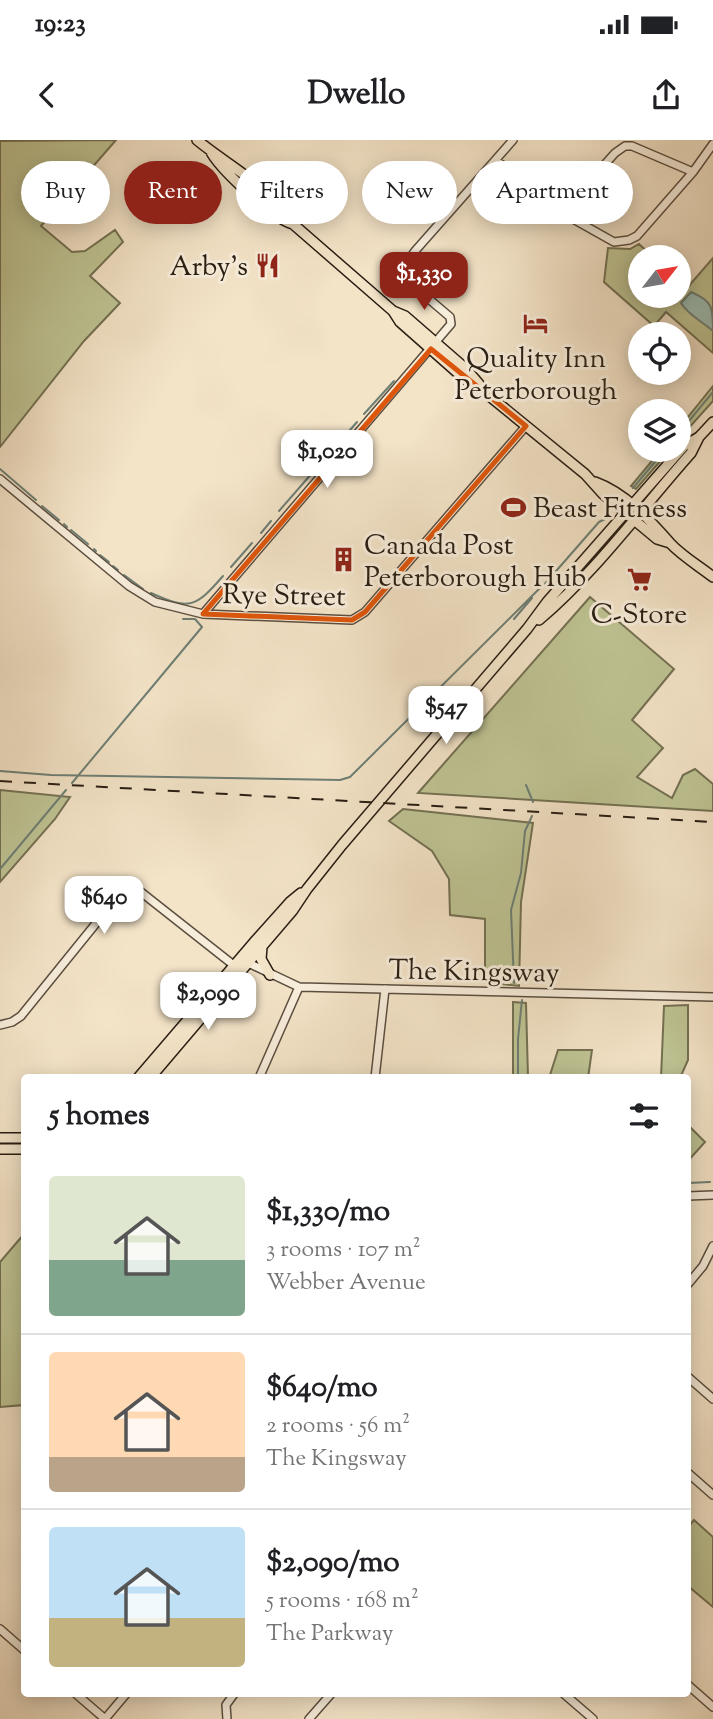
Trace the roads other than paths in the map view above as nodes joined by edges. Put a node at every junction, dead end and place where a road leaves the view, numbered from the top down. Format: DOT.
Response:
graph roads {
  1 [pos="197,140"];
  2 [pos="513,140"];
  3 [pos="713,144"];
  4 [pos="496,159"];
  5 [pos="498,161"];
  6 [pos="608,161"];
  7 [pos="693,172"];
  8 [pos="584,224"];
  9 [pos="433,346"];
  10 [pos="713,422"];
  11 [pos="526,426"];
  12 [pos="0,480"];
  13 [pos="633,512"];
  14 [pos="713,577"];
  15 [pos="203,614"];
  16 [pos="307,888"];
  17 [pos="263,945"];
  18 [pos="240,965"];
  19 [pos="270,975"];
  20 [pos="299,987"];
  21 [pos="385,989"];
  22 [pos="713,997"];
  23 [pos="0,1025"];
  24 [pos="142,1074"];
  25 [pos="153,1074"];
  26 [pos="261,1074"];
  27 [pos="375,1074"];
  28 [pos="0,1138"];
  29 [pos="21,1138"];
  30 [pos="0,1149"];
  31 [pos="21,1149"];
  32 [pos="713,1195"];
  33 [pos="691,1196"];
  34 [pos="713,1246"];
  35 [pos="691,1280"];
  36 [pos="691,1380"];
  37 [pos="713,1399"];
  38 [pos="691,1476"];
  39 [pos="713,1494"];
  40 [pos="0,1629"];
  41 [pos="21,1647"];
  42 [pos="691,1688"];
  43 [pos="79,1697"];
  44 [pos="123,1697"];
  45 [pos="231,1697"];
  46 [pos="328,1697"];
  47 [pos="567,1697"];
  48 [pos="713,1707"];
  49 [pos="105,1719"];
  50 [pos="227,1719"];
  51 [pos="309,1719"];
  52 [pos="593,1719"];
  1 -- 9 [label="main road"];
  2 -- 4 [label="street"];
  3 -- 7 [label="street"];
  4 -- 5 [label="street"];
  4 -- 9 [label="street"];
  6 -- 7 [label="street"];
  7 -- 8 [label="street"];
  9 -- 11 [label="main road"];
  9 -- 15 [label="street"];
  10 -- 13 [label="main road"];
  11 -- 13 [label="main road"];
  11 -- 15 [label="street, Rye Street"];
  12 -- 15 [label="street, Rye Street"];
  13 -- 14 [label="main road"];
  13 -- 16 [label="main road"];
  16 -- 17 [label="main road"];
  16 -- 18 [label="main road"];
  17 -- 18 [label="main road"];
  17 -- 19 [label="main road"];
  18 -- 19 [label="street, The Kingsway"];
  18 -- 23 [label="street, The Kingsway"];
  18 -- 24 [label="main road"];
  18 -- 25 [label="main road"];
  19 -- 20 [label="street, The Kingsway"];
  20 -- 21 [label="street, The Kingsway"];
  20 -- 26 [label="street"];
  21 -- 22 [label="street, The Kingsway"];
  21 -- 27 [label="street"];
  28 -- 29 [label="main road"];
  30 -- 31 [label="main road"];
  32 -- 33 [label="street"];
  34 -- 35 [label="street"];
  36 -- 37 [label="street"];
  38 -- 39 [label="street"];
  40 -- 41 [label="street"];
  42 -- 48 [label="street"];
  43 -- 49 [label="street"];
  44 -- 49 [label="street"];
  45 -- 50 [label="street"];
  46 -- 51 [label="street"];
  47 -- 52 [label="street"];
}
